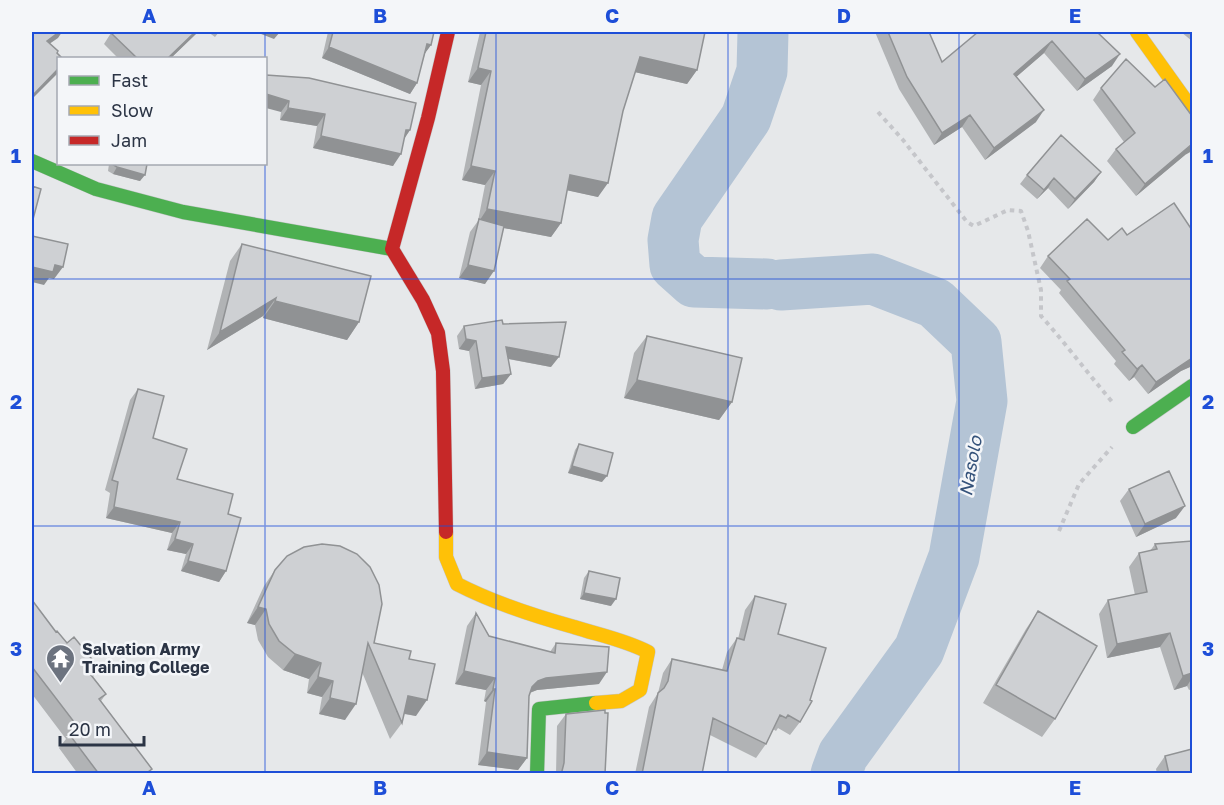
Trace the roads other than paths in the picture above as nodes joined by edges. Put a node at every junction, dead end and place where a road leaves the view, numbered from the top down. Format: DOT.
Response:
graph roads {
  1 [pos="448,32"];
  2 [pos="1137,32"];
  3 [pos="1192,109"];
  4 [pos="32,161"];
  5 [pos="392,249"];
  6 [pos="1192,386"];
  7 [pos="1133,427"];
  8 [pos="537,774"];
  1 -- 5 [label="street"];
  2 -- 3 [label="street"];
  4 -- 5 [label="street"];
  5 -- 8 [label="street"];
  6 -- 7 [label="street"];
}
